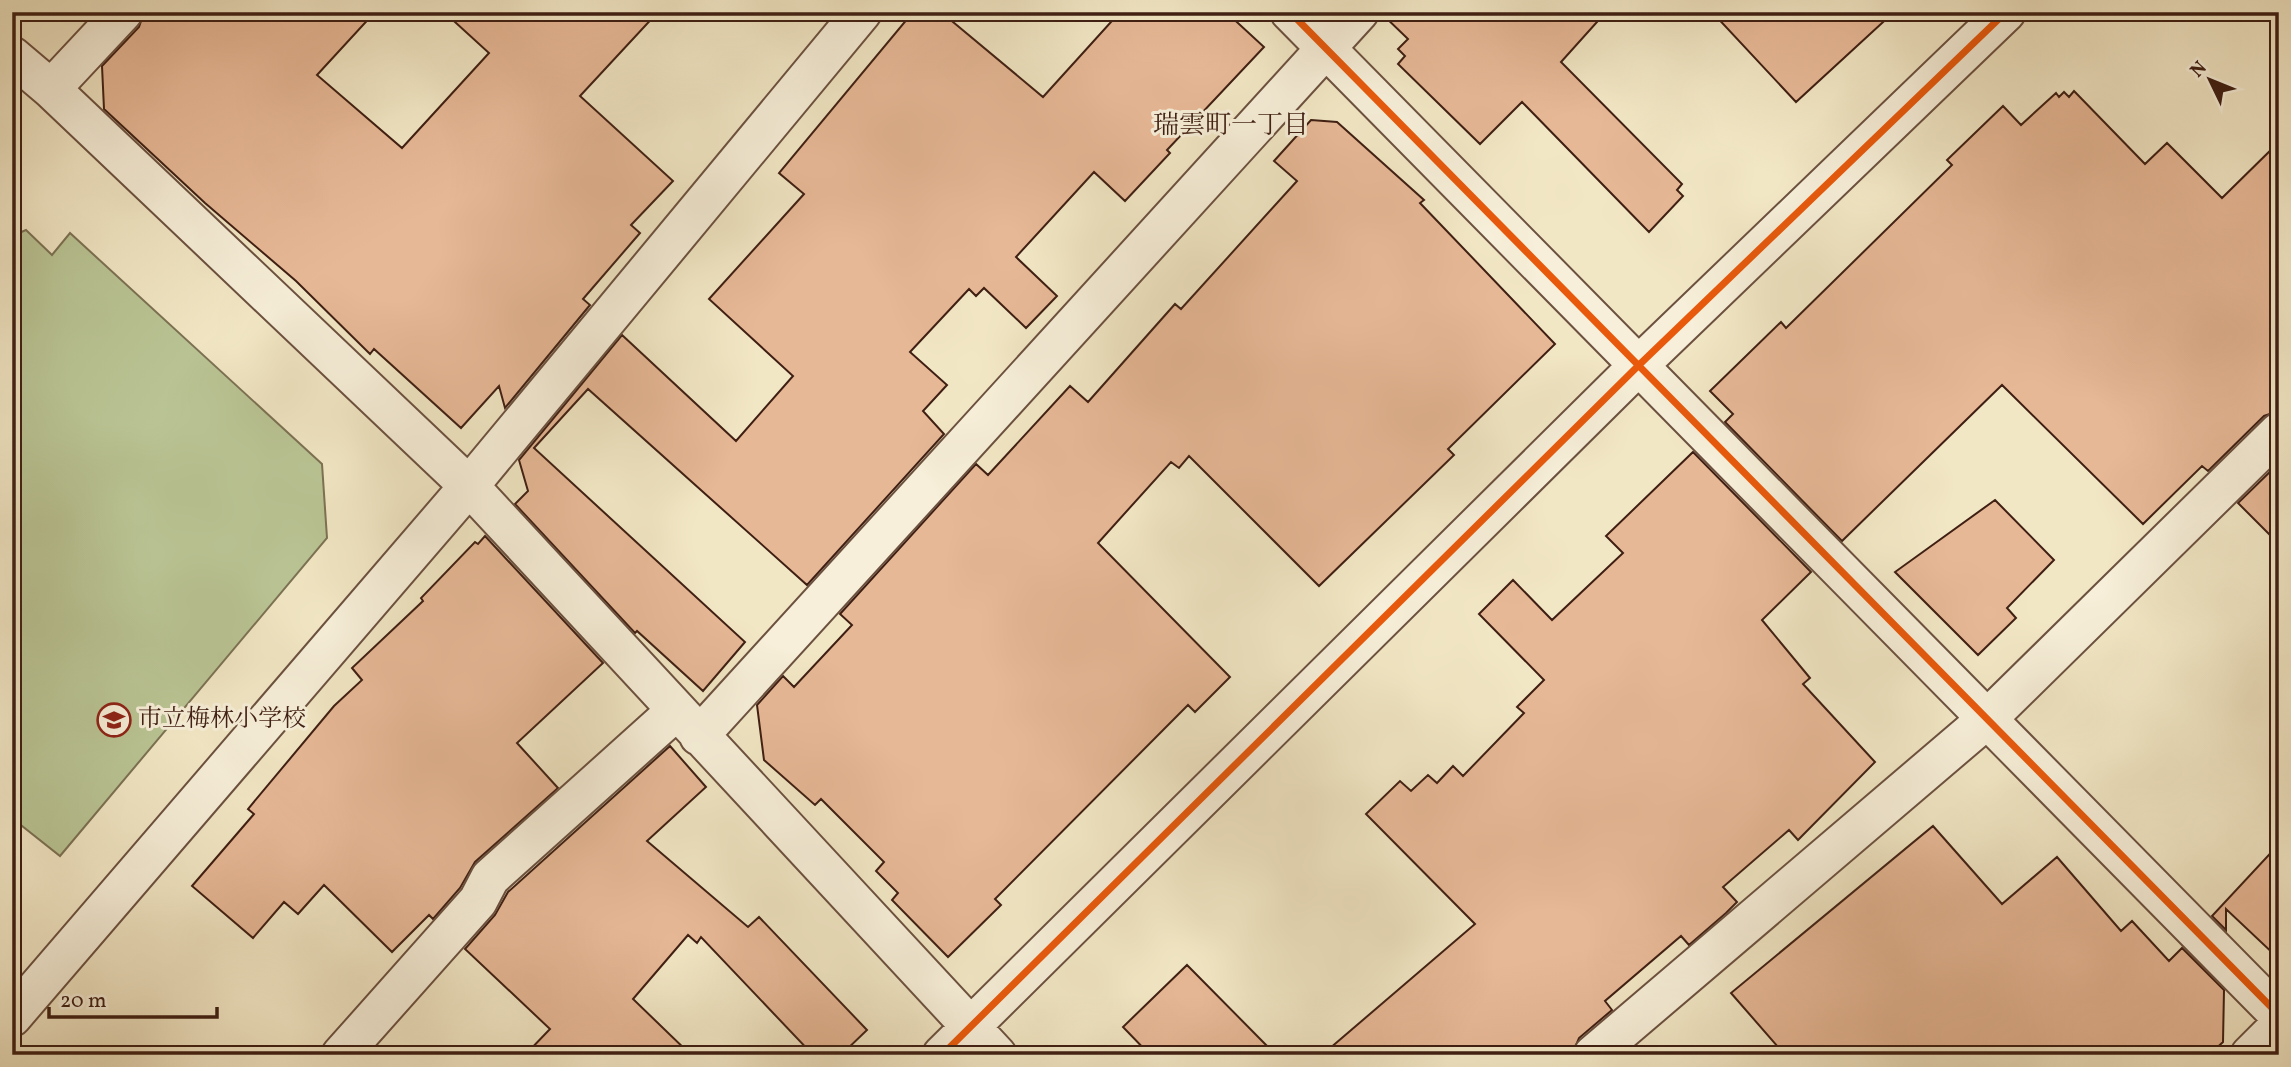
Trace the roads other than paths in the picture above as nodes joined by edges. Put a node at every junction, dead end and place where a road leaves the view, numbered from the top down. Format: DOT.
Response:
graph roads {
  1 [pos="123,12"];
  2 [pos="862,12"];
  3 [pos="1290,12"];
  4 [pos="1359,12"];
  5 [pos="2006,12"];
  6 [pos="1325,48"];
  7 [pos="12,57"];
  8 [pos="51,89"];
  9 [pos="1639,365"];
  10 [pos="2279,432"];
  11 [pos="469,486"];
  12 [pos="1987,719"];
  13 [pos="688,723"];
  14 [pos="2279,1016"];
  15 [pos="12,1017"];
  16 [pos="2279,1026"];
  17 [pos="970,1027"];
  18 [pos="341,1055"];
  19 [pos="942,1055"];
  20 [pos="997,1055"];
  21 [pos="1593,1055"];
  22 [pos="2250,1055"];
  1 -- 8 [label="street"];
  2 -- 11 [label="street"];
  3 -- 6 [label="street"];
  4 -- 6 [label="street"];
  5 -- 9 [label="street"];
  6 -- 9 [label="street"];
  6 -- 13 [label="street"];
  7 -- 8 [label="street"];
  8 -- 11 [label="street"];
  9 -- 12 [label="street"];
  9 -- 17 [label="street"];
  10 -- 12 [label="street"];
  11 -- 13 [label="street"];
  11 -- 15 [label="street"];
  12 -- 14 [label="street"];
  12 -- 21 [label="street"];
  13 -- 17 [label="street"];
  13 -- 18 [label="street"];
  16 -- 22 [label="street"];
  17 -- 19 [label="street"];
  17 -- 20 [label="street"];
}
